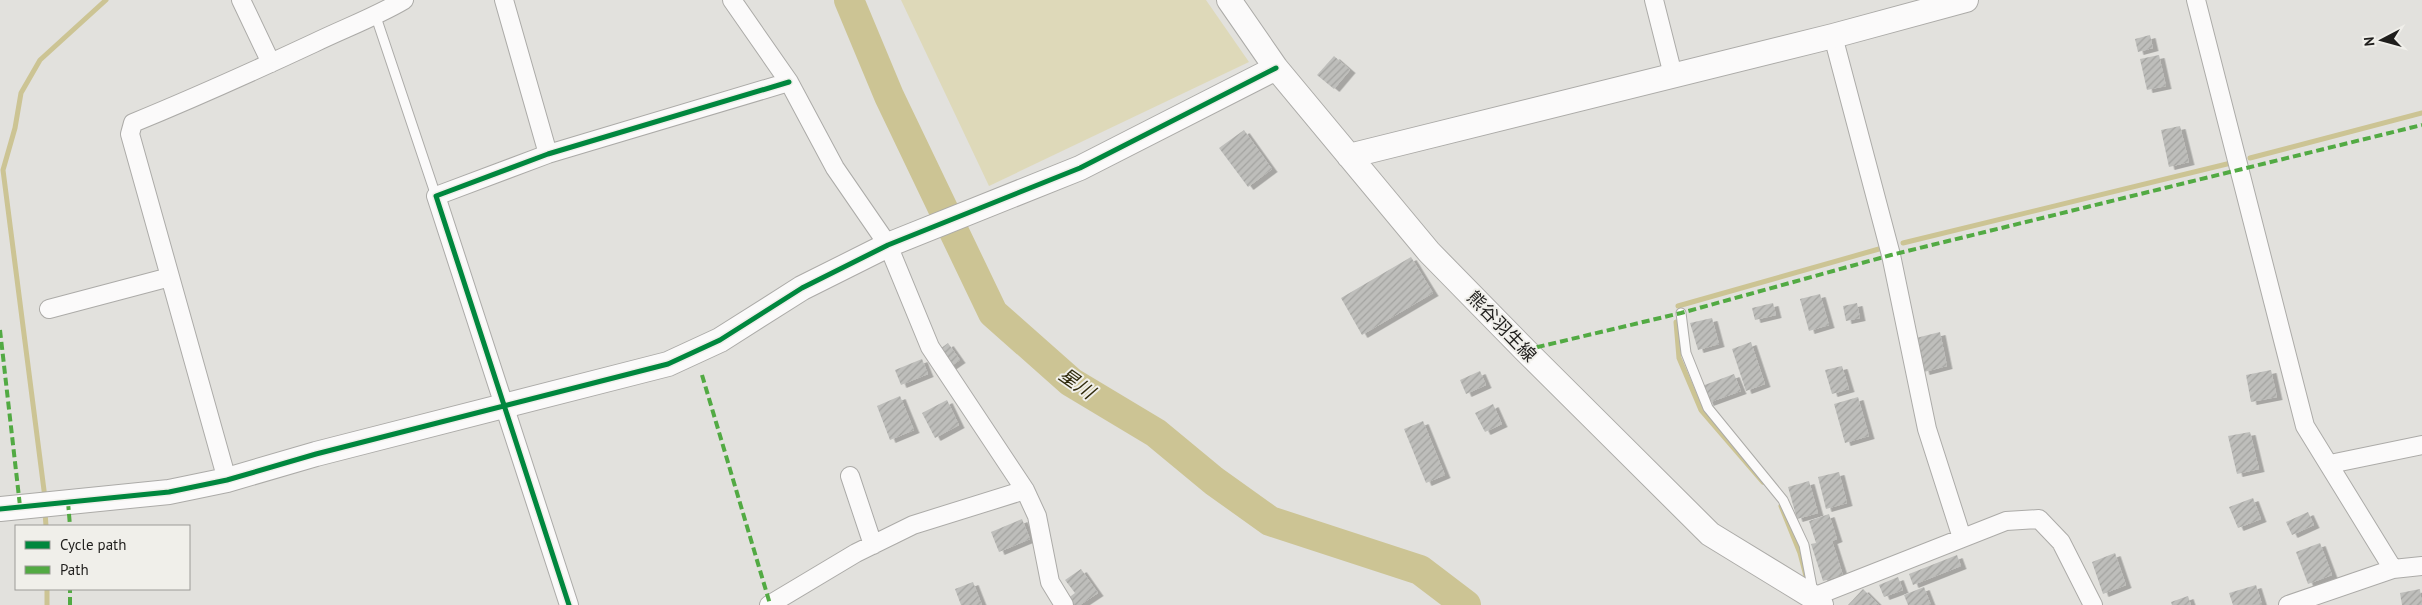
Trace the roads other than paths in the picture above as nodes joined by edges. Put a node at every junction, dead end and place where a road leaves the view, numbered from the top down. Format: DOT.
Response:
graph roads {
  1 [pos="241,0"];
  2 [pos="404,0"];
  3 [pos="504,0"];
  4 [pos="732,0"];
  5 [pos="1229,0"];
  6 [pos="1654,0"];
  7 [pos="1966,0"];
  8 [pos="2196,0"];
  9 [pos="376,17"];
  10 [pos="1833,36"];
  11 [pos="271,63"];
  12 [pos="1276,68"];
  13 [pos="1673,75"];
  14 [pos="789,82"];
  15 [pos="548,154"];
  16 [pos="1350,156"];
  17 [pos="436,196"];
  18 [pos="896,242"];
  19 [pos="170,278"];
  20 [pos="49,309"];
  21 [pos="1681,313"];
  22 [pos="504,407"];
  23 [pos="2422,445"];
  24 [pos="2330,464"];
  25 [pos="850,476"];
  26 [pos="227,480"];
  27 [pos="1025,490"];
  28 [pos="0,509"];
  29 [pos="1962,538"];
  30 [pos="873,545"];
  31 [pos="2422,566"];
  32 [pos="2393,569"];
  33 [pos="788,600"];
  34 [pos="1817,601"];
  35 [pos="569,605"];
  36 [pos="769,605"];
  37 [pos="1064,605"];
  38 [pos="2093,605"];
  39 [pos="2288,605"];
  1 -- 11 [label="street"];
  2 -- 9 [label="street"];
  3 -- 15 [label="street"];
  4 -- 14 [label="street"];
  5 -- 12 [label="street, 熊谷羽生線"];
  6 -- 13 [label="street"];
  7 -- 10 [label="street"];
  8 -- 24 [label="street"];
  9 -- 11 [label="street"];
  9 -- 17 [label="lane"];
  10 -- 13 [label="street"];
  10 -- 29 [label="street"];
  11 -- 19 [label="street"];
  12 -- 16 [label="street, 熊谷羽生線"];
  12 -- 18 [label="street"];
  13 -- 16 [label="street"];
  14 -- 15 [label="street"];
  14 -- 18 [label="street"];
  15 -- 17 [label="street"];
  16 -- 34 [label="street, 熊谷羽生線"];
  17 -- 22 [label="street"];
  18 -- 22 [label="street"];
  18 -- 27 [label="street"];
  19 -- 20 [label="street"];
  19 -- 26 [label="street"];
  21 -- 34 [label="lane"];
  22 -- 26 [label="street"];
  22 -- 35 [label="street"];
  23 -- 24 [label="street"];
  24 -- 32 [label="street"];
  25 -- 30 [label="street"];
  26 -- 28 [label="street"];
  27 -- 30 [label="street"];
  27 -- 37 [label="street"];
  29 -- 34 [label="street"];
  29 -- 38 [label="street"];
  30 -- 33 [label="street"];
  31 -- 32 [label="street"];
  32 -- 39 [label="street"];
  33 -- 36 [label="street"];
}
